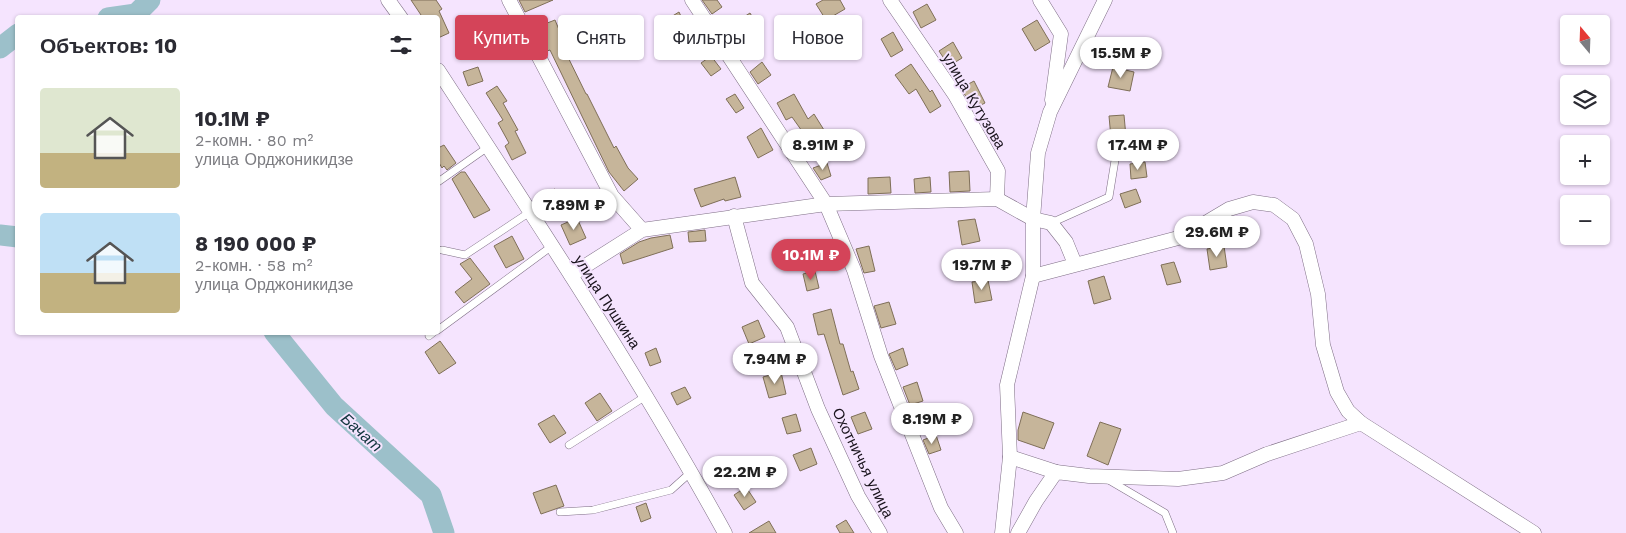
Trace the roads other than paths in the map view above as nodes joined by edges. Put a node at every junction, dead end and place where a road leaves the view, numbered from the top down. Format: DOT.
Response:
graph roads {
  1 [pos="388,0"];
  2 [pos="509,0"];
  3 [pos="692,0"];
  4 [pos="890,0"];
  5 [pos="1040,0"];
  6 [pos="1105,0"];
  7 [pos="399,15"];
  8 [pos="440,76"];
  9 [pos="1050,112"];
  10 [pos="488,147"];
  11 [pos="1116,154"];
  12 [pos="440,181"];
  13 [pos="997,198"];
  14 [pos="826,204"];
  15 [pos="530,212"];
  16 [pos="734,216"];
  17 [pos="1032,218"];
  18 [pos="1051,223"];
  19 [pos="642,230"];
  20 [pos="552,246"];
  21 [pos="442,250"];
  22 [pos="1075,264"];
  23 [pos="571,275"];
  24 [pos="1033,276"];
  25 [pos="440,329"];
  26 [pos="646,396"];
  27 [pos="1361,423"];
  28 [pos="569,445"];
  29 [pos="1010,456"];
  30 [pos="691,472"];
  31 [pos="1056,472"];
  32 [pos="1102,476"];
  33 [pos="560,512"];
  34 [pos="725,533"];
  35 [pos="880,533"];
  36 [pos="956,533"];
  37 [pos="1002,533"];
  38 [pos="1018,533"];
  39 [pos="1173,533"];
  40 [pos="1534,533"];
  1 -- 7 [label="street"];
  2 -- 19 [label="street"];
  3 -- 14 [label="street"];
  4 -- 13 [label="street, улица Кутузова"];
  5 -- 9 [label="street"];
  6 -- 9 [label="street"];
  8 -- 10 [label="street, улица Пушкина"];
  9 -- 17 [label="street"];
  10 -- 12 [label="lane"];
  10 -- 15 [label="street, улица Пушкина"];
  11 -- 18 [label="lane"];
  13 -- 14 [label="street"];
  13 -- 17 [label="street"];
  14 -- 16 [label="street"];
  14 -- 36 [label="street"];
  15 -- 20 [label="street, улица Пушкина"];
  15 -- 21 [label="lane"];
  16 -- 19 [label="street"];
  16 -- 35 [label="street, Охотничья улица"];
  17 -- 18 [label="street"];
  17 -- 24 [label="street"];
  18 -- 22 [label="street"];
  19 -- 23 [label="street"];
  20 -- 23 [label="street, улица Пушкина"];
  20 -- 25 [label="lane"];
  22 -- 24 [label="street"];
  22 -- 27 [label="street"];
  23 -- 26 [label="street, улица Пушкина"];
  24 -- 29 [label="street"];
  26 -- 28 [label="lane"];
  26 -- 30 [label="street, улица Пушкина"];
  27 -- 32 [label="street"];
  27 -- 40 [label="street"];
  29 -- 31 [label="street"];
  29 -- 37 [label="street"];
  30 -- 33 [label="lane"];
  30 -- 34 [label="street, улица Пушкина"];
  31 -- 32 [label="street"];
  31 -- 38 [label="street"];
  32 -- 39 [label="lane"];
}
